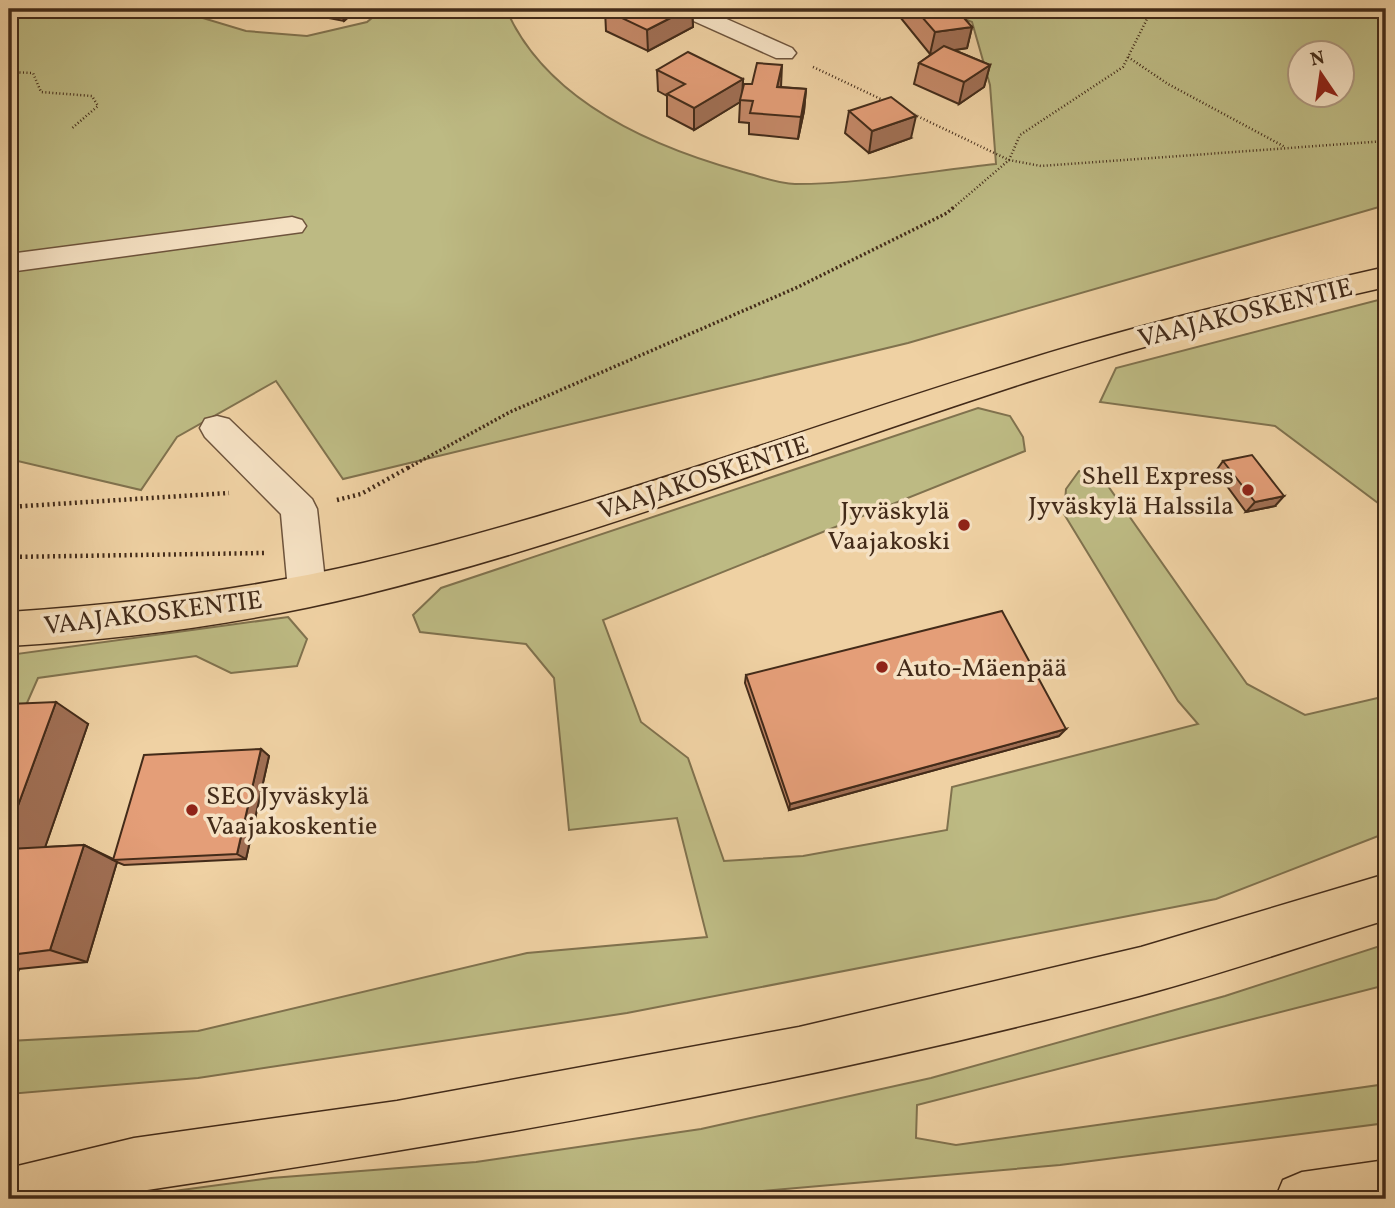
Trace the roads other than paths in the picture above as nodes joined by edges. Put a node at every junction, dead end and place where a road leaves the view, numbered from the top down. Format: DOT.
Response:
graph roads {
  1 [pos="686,9"];
  2 [pos="784,53"];
  3 [pos="292,226"];
  4 [pos="9,263"];
  5 [pos="1386,277"];
  6 [pos="217,428"];
  7 [pos="307,590"];
  8 [pos="9,629"];
  9 [pos="1386,897"];
  10 [pos="1386,1187"];
  11 [pos="9,1195"];
  12 [pos="1302,1199"];
  1 -- 2 [label="street"];
  3 -- 4 [label="street"];
  5 -- 7 [label="main road, VAAJAKOSKENTIE"];
  6 -- 7 [label="street"];
  7 -- 8 [label="main road, VAAJAKOSKENTIE"];
  9 -- 11 [label="main road"];
  10 -- 12 [label="main road"];
}
